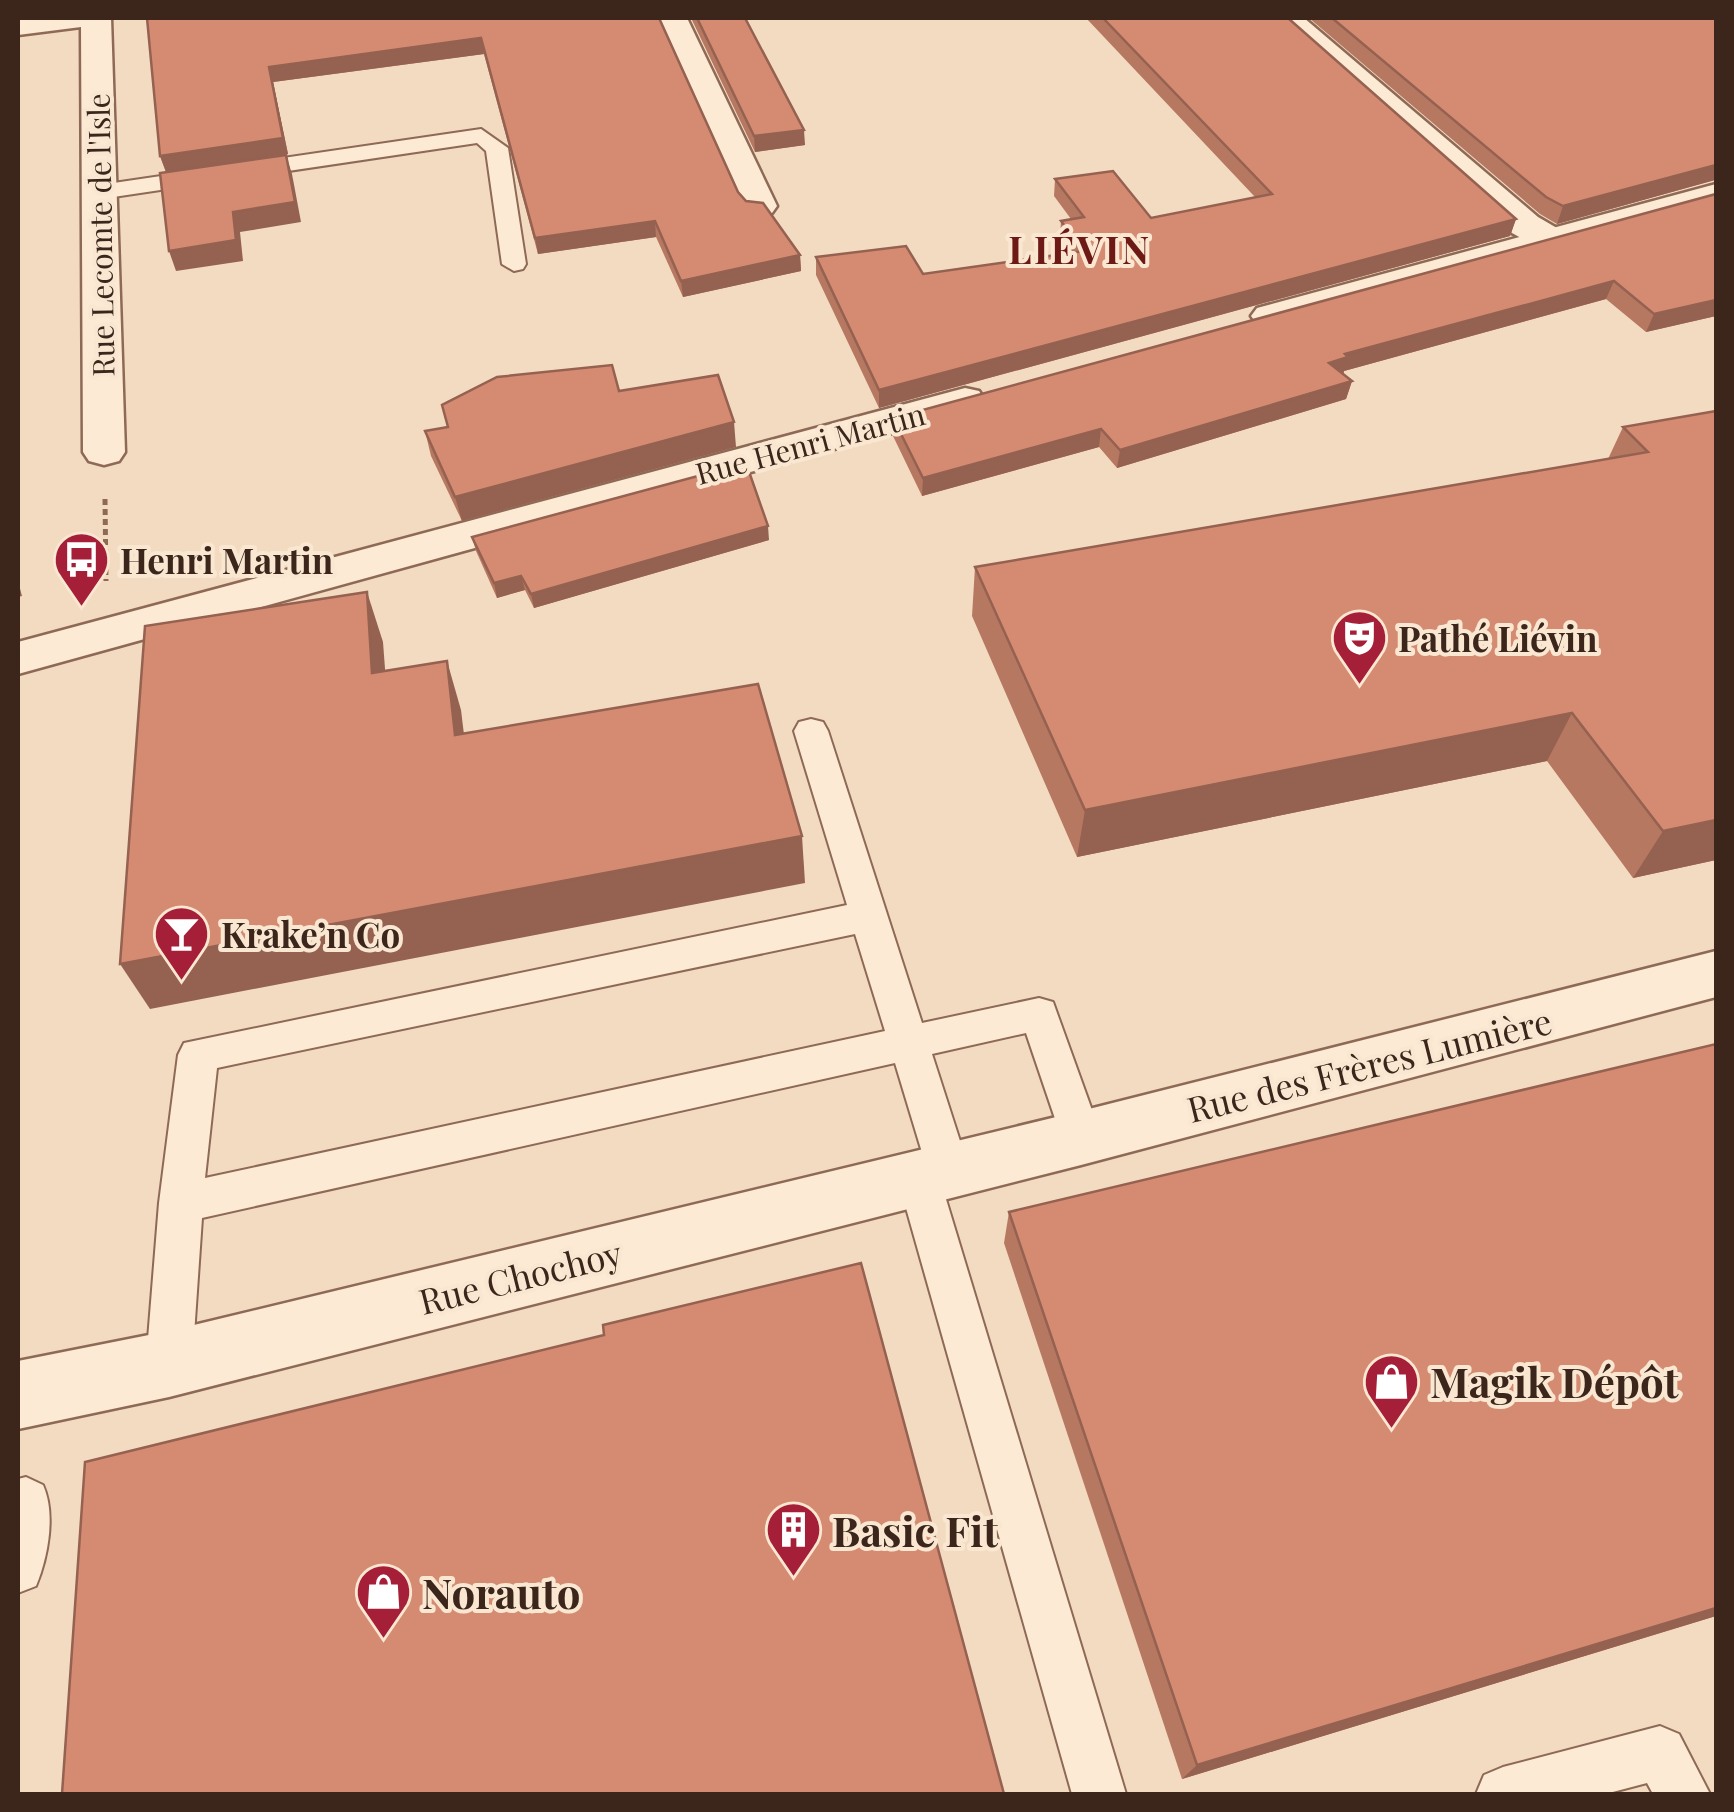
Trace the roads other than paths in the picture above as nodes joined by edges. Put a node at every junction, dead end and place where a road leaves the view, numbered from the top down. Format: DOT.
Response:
graph roads {
  1 [pos="81,18"];
  2 [pos="96,18"];
  3 [pos="672,18"];
  4 [pos="1287,18"];
  5 [pos="18,26"];
  6 [pos="100,192"];
  7 [pos="1716,194"];
  8 [pos="760,206"];
  9 [pos="1549,239"];
  10 [pos="514,264"];
  11 [pos="1226,328"];
  12 [pos="998,391"];
  13 [pos="104,452"];
  14 [pos="18,658"];
  15 [pos="810,731"];
  16 [pos="868,916"];
  17 [pos="1716,974"];
  18 [pos="908,1044"];
  19 [pos="1051,1145"];
  20 [pos="933,1172"];
  21 [pos="181,1203"];
  22 [pos="169,1364"];
  23 [pos="18,1395"];
  24 [pos="18,1503"];
  25 [pos="18,1568"];
  26 [pos="1099,1794"];
  27 [pos="1503,1794"];
  28 [pos="1683,1794"];
  1 -- 5 [label="street"];
  2 -- 6 [label="street, Rue Lecomte de l'Isle"];
  3 -- 8 [label="street"];
  4 -- 9 [label="street"];
  6 -- 10 [label="lane"];
  6 -- 13 [label="street, Rue Lecomte de l'Isle"];
  7 -- 9 [label="street"];
  9 -- 11 [label="street"];
  12 -- 14 [label="street, Rue Henri Martin"];
  15 -- 16 [label="lane"];
  16 -- 18 [label="lane"];
  16 -- 21 [label="lane"];
  17 -- 19 [label="street, Rue des Frères Lumière"];
  18 -- 19 [label="lane"];
  18 -- 20 [label="lane"];
  18 -- 21 [label="lane"];
  19 -- 20 [label="street, Rue Chochoy"];
  20 -- 22 [label="street, Rue Chochoy"];
  20 -- 26 [label="lane"];
  21 -- 22 [label="lane"];
  22 -- 23 [label="street, Rue Chochoy"];
  24 -- 25 [label="lane"];
  27 -- 28 [label="lane"];
}
